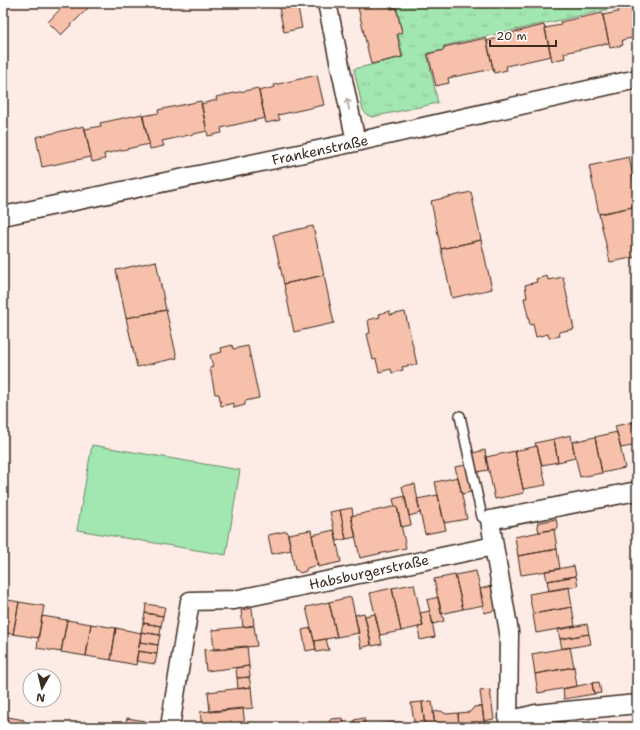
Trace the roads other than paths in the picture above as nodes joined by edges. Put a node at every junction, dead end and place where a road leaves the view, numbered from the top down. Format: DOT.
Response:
graph roads {
  1 [pos="326,3"];
  2 [pos="637,79"];
  3 [pos="356,142"];
  4 [pos="3,216"];
  5 [pos="460,416"];
  6 [pos="637,491"];
  7 [pos="490,520"];
  8 [pos="494,546"];
  9 [pos="637,704"];
  10 [pos="508,724"];
  11 [pos="170,727"];
  3 -- 1 [label="street, one-way"];
  2 -- 3 [label="street, Frankenstraße"];
  3 -- 4 [label="street, Frankenstraße"];
  5 -- 7 [label="lane"];
  6 -- 7 [label="street"];
  7 -- 8 [label="street"];
  8 -- 10 [label="street"];
  8 -- 11 [label="street, Habsburgerstraße"];
  9 -- 10 [label="street"];
}
